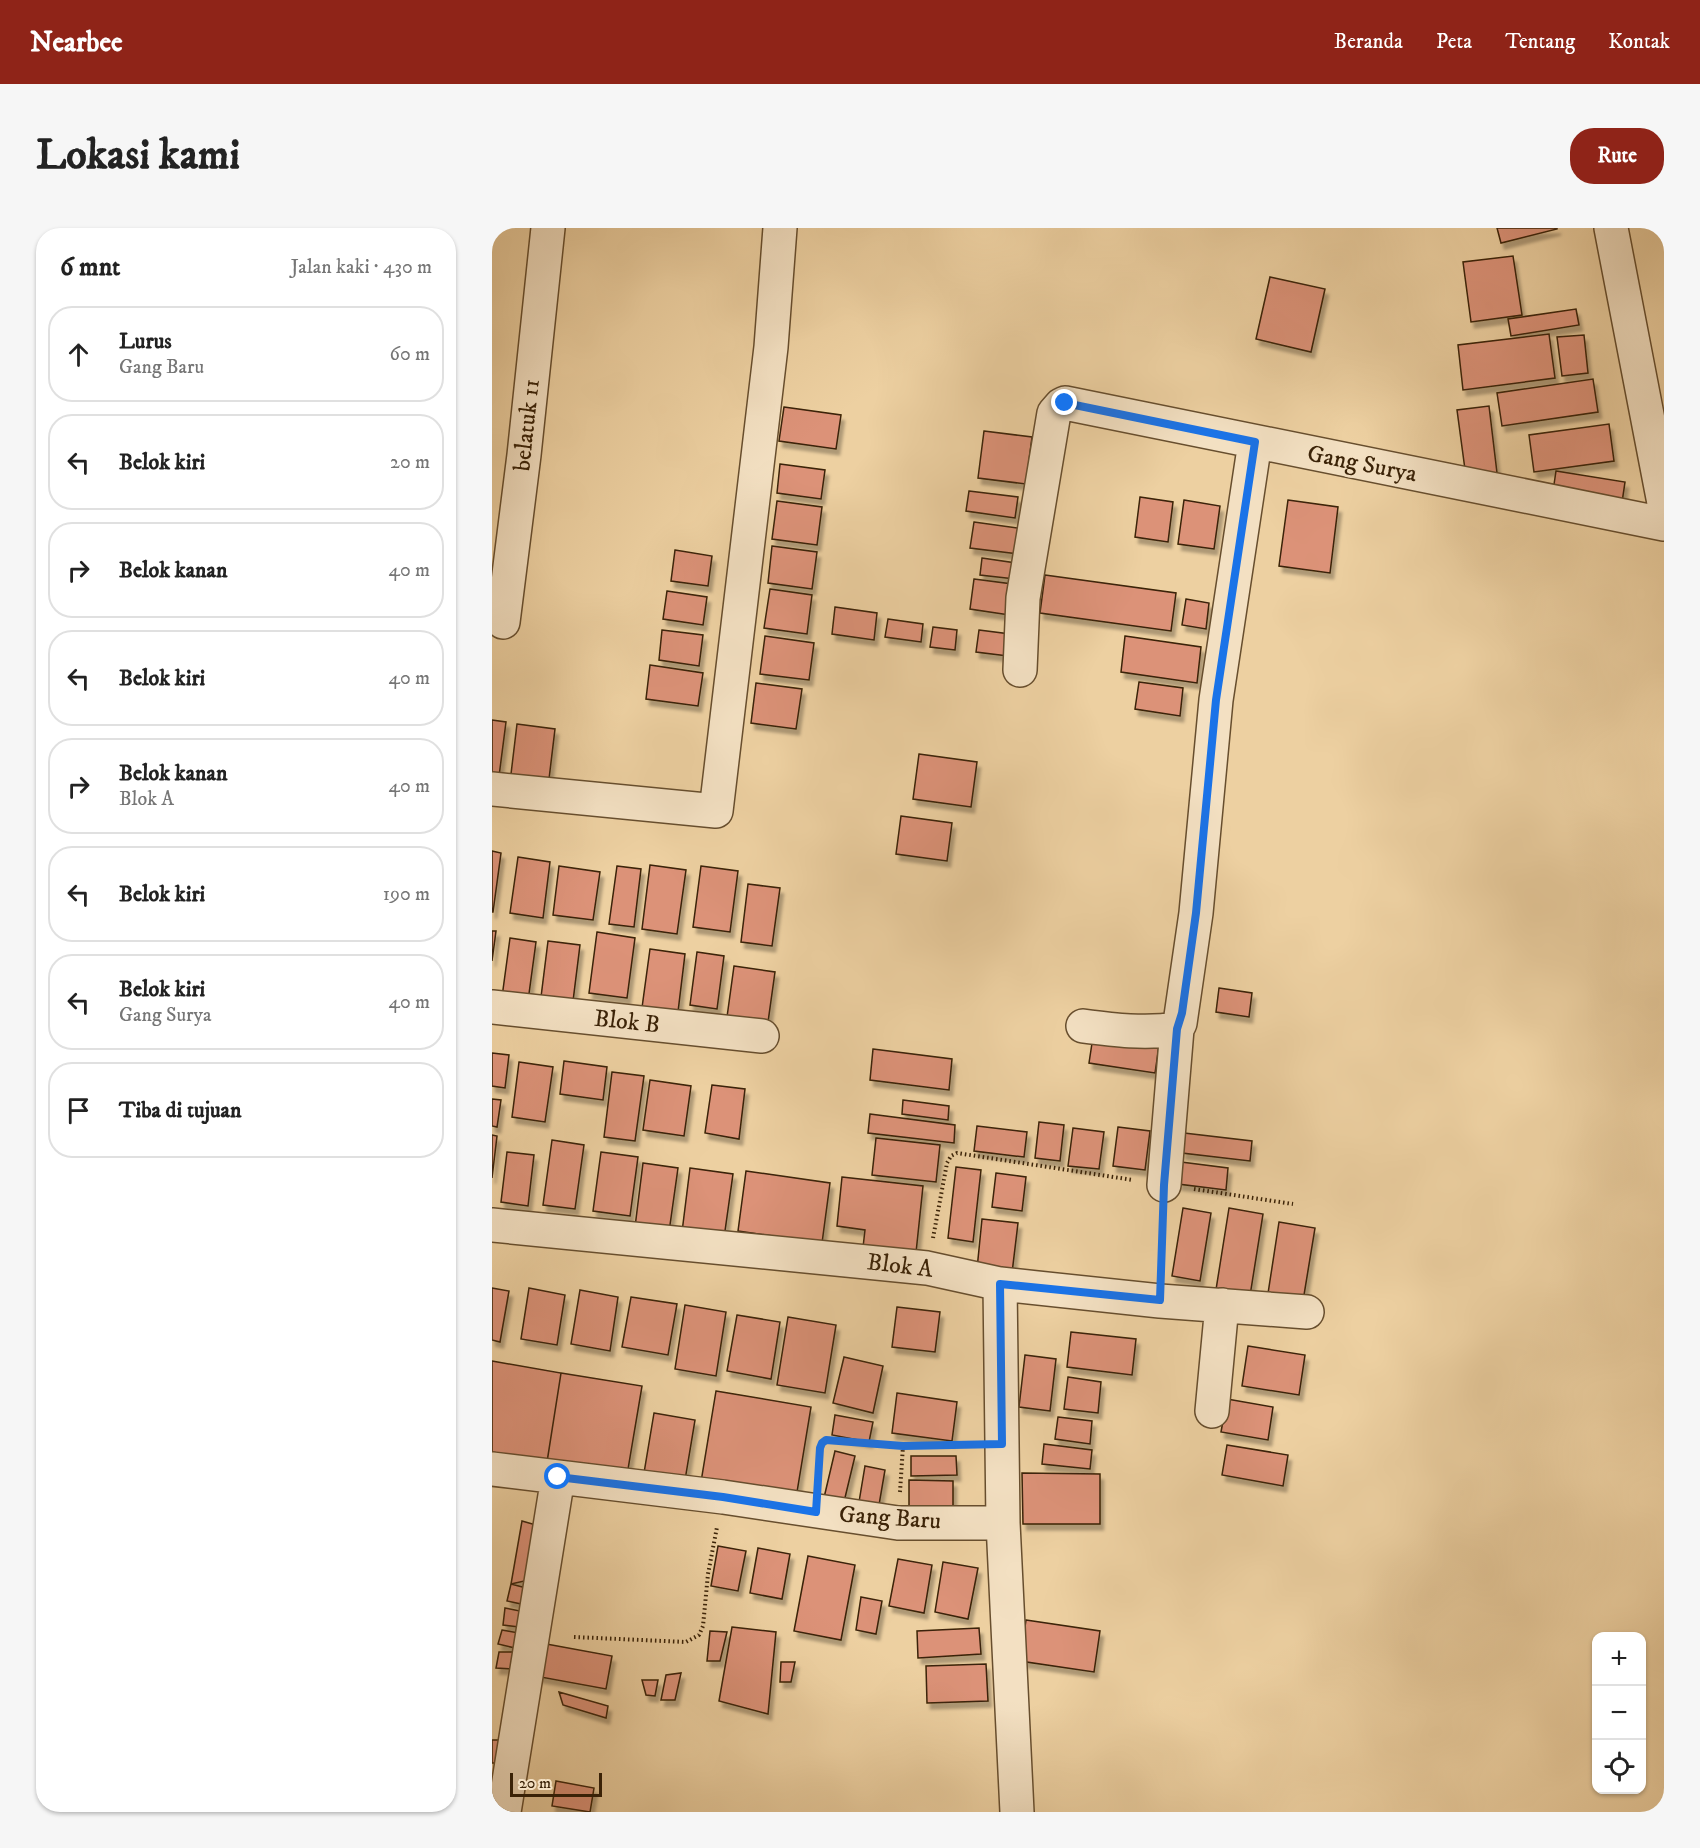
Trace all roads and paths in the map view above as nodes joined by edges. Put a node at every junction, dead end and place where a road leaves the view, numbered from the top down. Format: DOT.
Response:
graph roads {
  1 [pos="548,228"];
  2 [pos="780,228"];
  3 [pos="1611,228"];
  4 [pos="1255,442"];
  5 [pos="1664,503"];
  6 [pos="1664,524"];
  7 [pos="503,622"];
  8 [pos="1020,670"];
  9 [pos="492,789"];
  10 [pos="492,1007"];
  11 [pos="1083,1026"];
  12 [pos="1177,1029"];
  13 [pos="762,1036"];
  14 [pos="1164,1185"];
  15 [pos="1293,1204"];
  16 [pos="492,1225"];
  17 [pos="927,1268"];
  18 [pos="1000,1284"];
  19 [pos="1160,1300"];
  20 [pos="1222,1305"];
  21 [pos="1306,1312"];
  22 [pos="1212,1411"];
  23 [pos="1002,1444"];
  24 [pos="903,1446"];
  25 [pos="492,1469"];
  26 [pos="558,1477"];
  27 [pos="723,1497"];
  28 [pos="816,1512"];
  29 [pos="898,1523"];
  30 [pos="1003,1523"];
  31 [pos="574,1637"];
  32 [pos="504,1812"];
  33 [pos="1017,1812"];
  1 -- 7 [label="street, belatuk 11"];
  2 -- 9 [label="street"];
  3 -- 5 [label="street"];
  4 -- 6 [label="street, Gang Surya"];
  4 -- 8 [label="street, Gang Surya"];
  4 -- 12 [label="street"];
  10 -- 13 [label="street, Blok B"];
  11 -- 12 [label="street"];
  12 -- 14 [label="street"];
  14 -- 15 [label="path"];
  14 -- 17 [label="path"];
  14 -- 19 [label="path"];
  16 -- 17 [label="street, Blok A"];
  17 -- 18 [label="street, Blok A"];
  18 -- 19 [label="street, Blok A"];
  18 -- 23 [label="street"];
  19 -- 20 [label="street, Blok A"];
  20 -- 21 [label="street, Blok A"];
  20 -- 22 [label="street"];
  23 -- 24 [label="path"];
  23 -- 30 [label="street"];
  24 -- 28 [label="path"];
  24 -- 29 [label="path"];
  25 -- 26 [label="street, Gang Baru"];
  26 -- 27 [label="street, Gang Baru"];
  26 -- 32 [label="street"];
  27 -- 28 [label="street, Gang Baru"];
  27 -- 31 [label="path"];
  28 -- 29 [label="street, Gang Baru"];
  29 -- 30 [label="street, Gang Baru"];
  30 -- 33 [label="street"];
}
